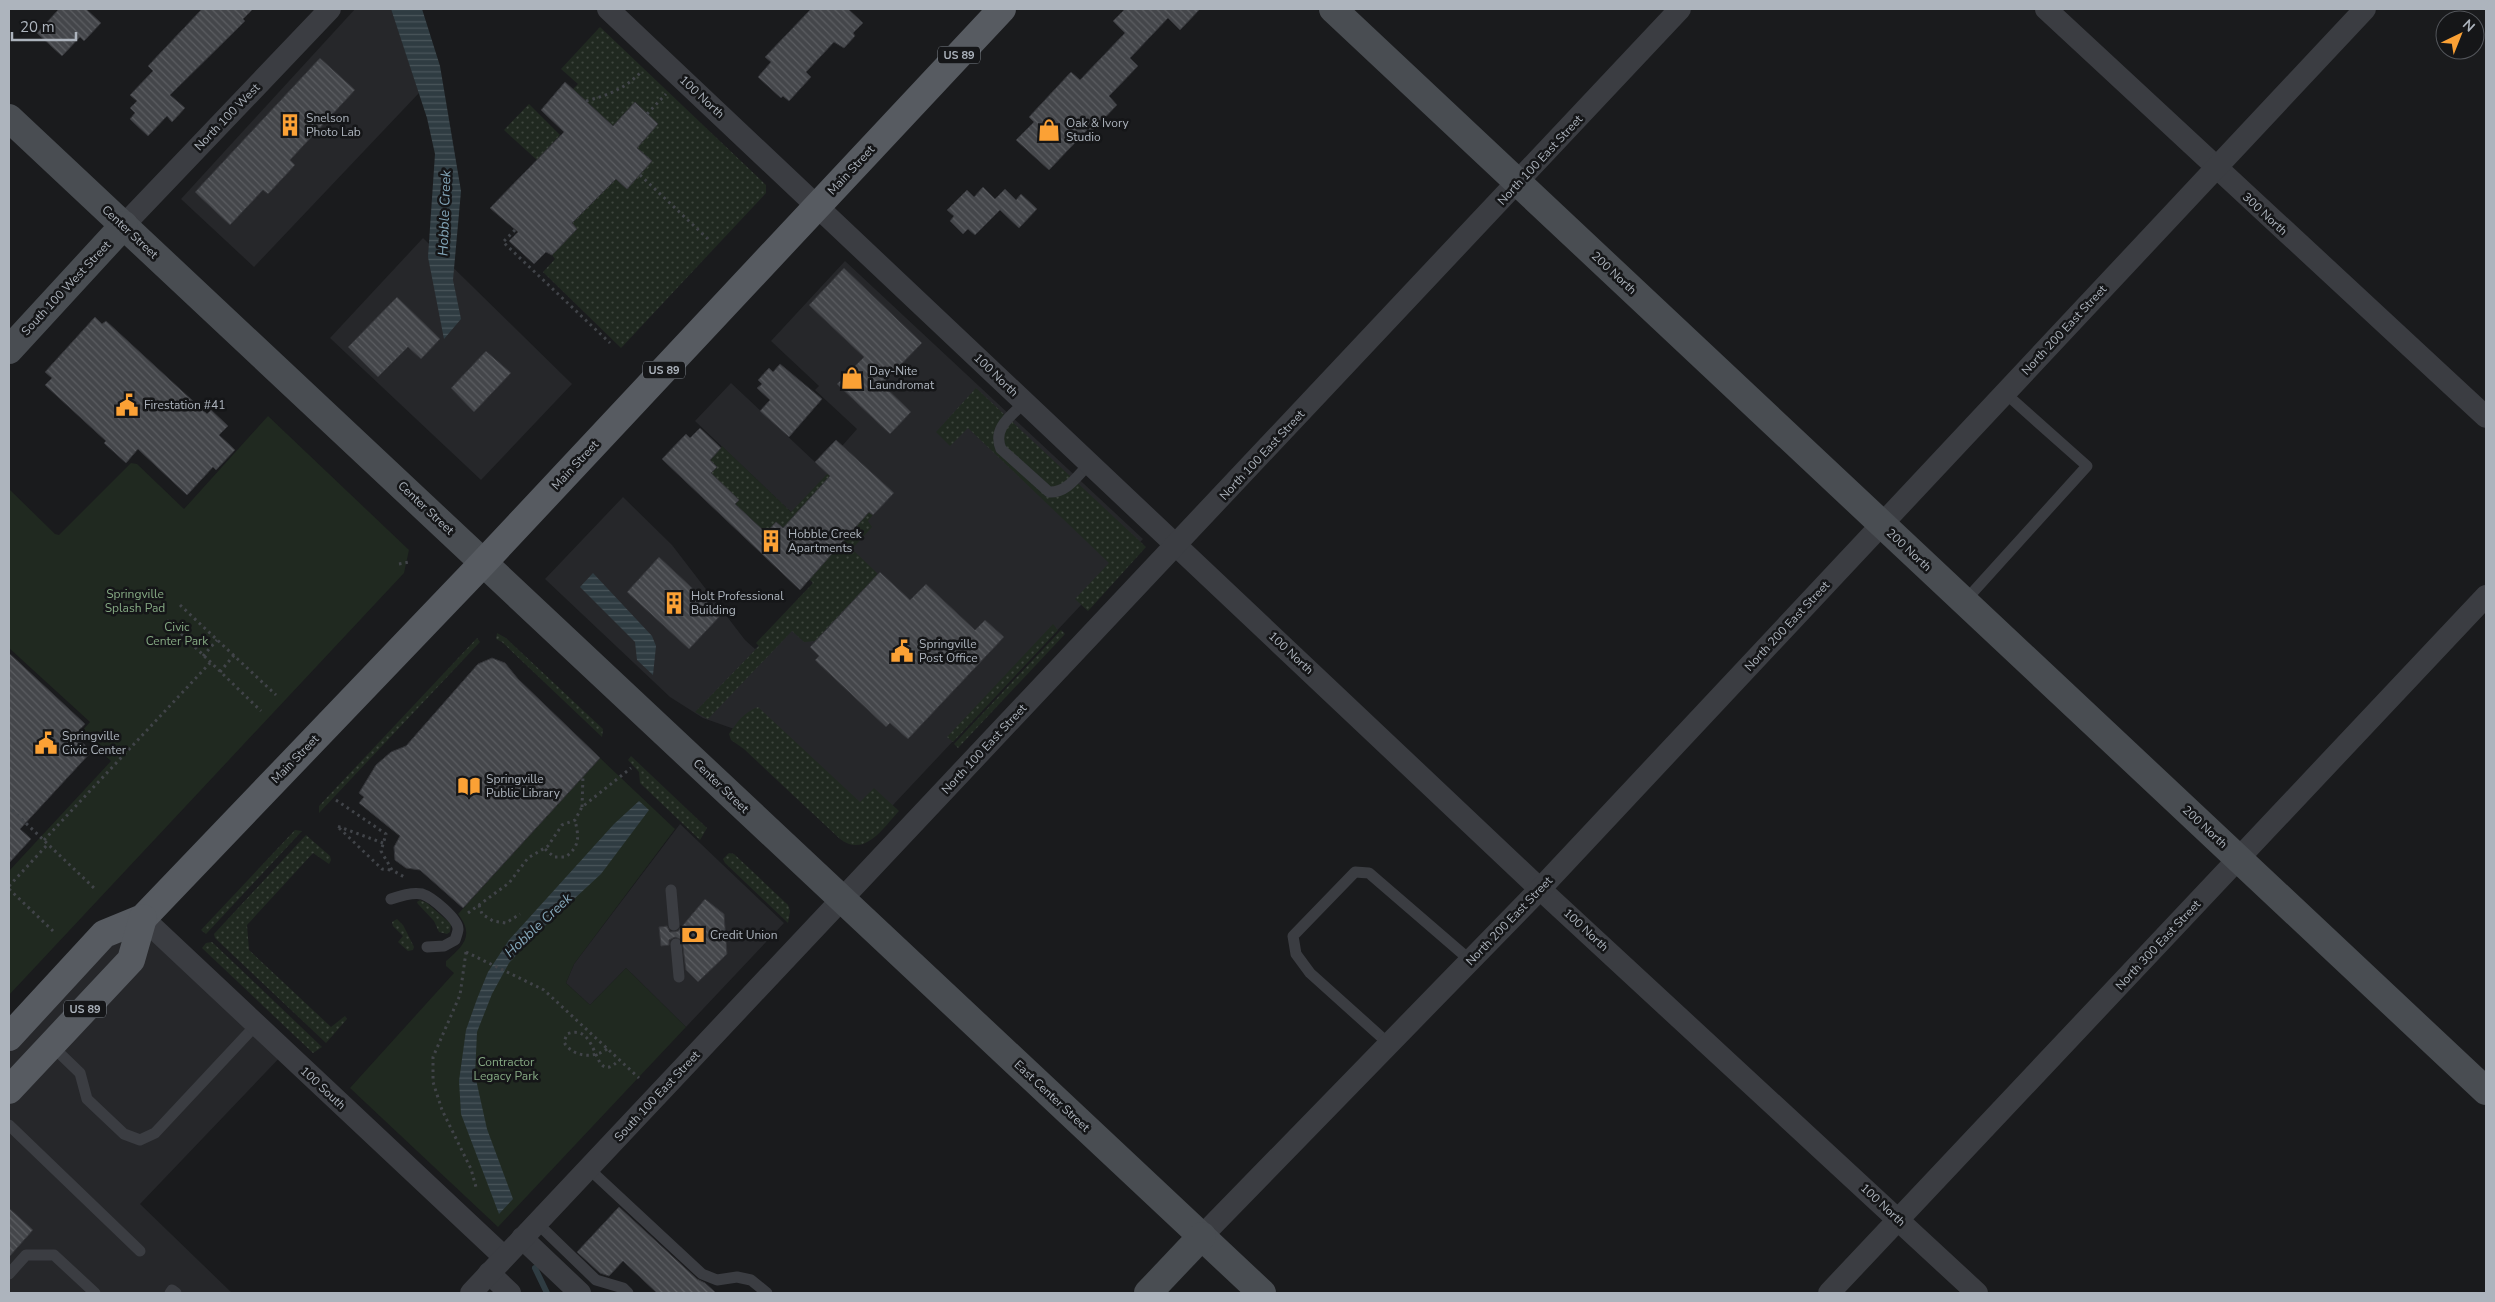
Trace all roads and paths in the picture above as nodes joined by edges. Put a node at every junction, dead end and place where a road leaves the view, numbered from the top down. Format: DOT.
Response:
graph roads {
  1 [pos="330,9"];
  2 [pos="608,9"];
  3 [pos="1002,9"];
  4 [pos="1333,9"];
  5 [pos="1680,9"];
  6 [pos="2046,9"];
  7 [pos="2365,9"];
  8 [pos="642,71"];
  9 [pos="666,93"];
  10 [pos="586,101"];
  11 [pos="647,114"];
  12 [pos="9,118"];
  13 [pos="2216,168"];
  14 [pos="640,175"];
  15 [pos="1518,183"];
  16 [pos="818,205"];
  17 [pos="124,226"];
  18 [pos="515,230"];
  19 [pos="708,239"];
  20 [pos="610,343"];
  21 [pos="9,350"];
  22 [pos="2005,393"];
  23 [pos="1025,402"];
  24 [pos="2486,417"];
  25 [pos="1089,464"];
  26 [pos="1882,524"];
  27 [pos="1177,544"];
  28 [pos="409,562"];
  29 [pos="483,563"];
  30 [pos="399,564"];
  31 [pos="2486,596"];
  32 [pos="1964,602"];
  33 [pos="180,605"];
  34 [pos="167,620"];
  35 [pos="217,640"];
  36 [pos="202,656"];
  37 [pos="234,656"];
  38 [pos="210,663"];
  39 [pos="220,672"];
  40 [pos="276,695"];
  41 [pos="261,710"];
  42 [pos="631,768"];
  43 [pos="583,776"];
  44 [pos="336,800"];
  45 [pos="582,807"];
  46 [pos="12,810"];
  47 [pos="575,820"];
  48 [pos="44,840"];
  49 [pos="384,842"];
  50 [pos="48,844"];
  51 [pos="545,848"];
  52 [pos="2238,858"];
  53 [pos="392,870"];
  54 [pos="414,879"];
  55 [pos="9,888"];
  56 [pos="94,888"];
  57 [pos="1540,889"];
  58 [pos="672,890"];
  59 [pos="390,898"];
  60 [pos="842,900"];
  61 [pos="480,905"];
  62 [pos="461,911"];
  63 [pos="520,914"];
  64 [pos="143,918"];
  65 [pos="674,925"];
  66 [pos="53,931"];
  67 [pos="676,944"];
  68 [pos="427,948"];
  69 [pos="1470,960"];
  70 [pos="679,977"];
  71 [pos="256,1025"];
  72 [pos="9,1036"];
  73 [pos="1389,1044"];
  74 [pos="51,1045"];
  75 [pos="607,1049"];
  76 [pos="594,1053"];
  77 [pos="619,1060"];
  78 [pos="638,1078"];
  79 [pos="9,1090"];
  80 [pos="2486,1091"];
  81 [pos="9,1125"];
  82 [pos="588,1168"];
  83 [pos="476,1187"];
  84 [pos="1899,1220"];
  85 [pos="530,1230"];
  86 [pos="1202,1236"];
  87 [pos="140,1250"];
  88 [pos="497,1265"];
  89 [pos="9,1274"];
  90 [pos="95,1293"];
  91 [pos="170,1293"];
  92 [pos="176,1293"];
  93 [pos="471,1293"];
  94 [pos="510,1293"];
  95 [pos="580,1293"];
  96 [pos="628,1293"];
  97 [pos="766,1293"];
  98 [pos="1148,1293"];
  99 [pos="1262,1293"];
  100 [pos="1829,1293"];
  101 [pos="1977,1293"];
  1 -- 17 [label="street, North 100 West"];
  2 -- 16 [label="street, 100 North"];
  3 -- 16 [label="main road, Main Street / US 89"];
  4 -- 15 [label="street, 200 North"];
  5 -- 15 [label="street, North 100 East Street"];
  6 -- 13 [label="street, 300 North"];
  7 -- 13 [label="street, North 200 East Street"];
  8 -- 10 [label="path"];
  9 -- 11 [label="path"];
  12 -- 17 [label="street, Center Street"];
  13 -- 22 [label="street, North 200 East Street"];
  13 -- 24 [label="street, 300 North"];
  14 -- 19 [label="path"];
  15 -- 26 [label="street, 200 North"];
  15 -- 27 [label="street, North 100 East Street"];
  16 -- 23 [label="street, 100 North"];
  16 -- 29 [label="main road, Main Street / US 89"];
  17 -- 21 [label="street, South 100 West Street"];
  17 -- 29 [label="street, Center Street"];
  18 -- 20 [label="path"];
  22 -- 26 [label="street, North 200 East Street"];
  22 -- 32 [label="lane"];
  23 -- 25 [label="street, 100 North"];
  23 -- 25 [label="lane"];
  25 -- 27 [label="street, 100 North"];
  26 -- 32 [label="street, 200 North"];
  26 -- 57 [label="street, North 200 East Street"];
  27 -- 57 [label="street, 100 North"];
  27 -- 60 [label="street, North 100 East Street"];
  28 -- 30 [label="path"];
  29 -- 60 [label="street, Center Street"];
  29 -- 64 [label="main road, Main Street / US 89"];
  31 -- 52 [label="street, North 300 East Street"];
  32 -- 52 [label="street, 200 North"];
  33 -- 35 [label="path"];
  34 -- 36 [label="path"];
  35 -- 36 [label="path"];
  35 -- 37 [label="path"];
  36 -- 38 [label="path"];
  37 -- 39 [label="path"];
  37 -- 40 [label="path"];
  38 -- 39 [label="path"];
  38 -- 48 [label="path"];
  39 -- 41 [label="path"];
  42 -- 45 [label="path"];
  43 -- 45 [label="path"];
  44 -- 49 [label="path"];
  45 -- 47 [label="path"];
  46 -- 48 [label="path"];
  47 -- 51 [label="path"];
  47 -- 51 [label="path"];
  48 -- 50 [label="path"];
  49 -- 53 [label="path"];
  49 -- 53 [label="path"];
  50 -- 55 [label="path"];
  50 -- 56 [label="path"];
  51 -- 61 [label="path"];
  52 -- 80 [label="street, 200 North"];
  52 -- 84 [label="street, North 300 East Street"];
  53 -- 54 [label="path"];
  55 -- 66 [label="path"];
  57 -- 69 [label="street, North 200 East Street"];
  57 -- 84 [label="street, 100 North"];
  58 -- 65 [label="lane"];
  59 -- 68 [label="lane"];
  60 -- 82 [label="street, South 100 East Street"];
  60 -- 86 [label="street, East Center Street"];
  61 -- 62 [label="path"];
  61 -- 63 [label="path"];
  64 -- 71 [label="street, 100 South"];
  64 -- 72 [label="main road, Main Street / US 89"];
  64 -- 74 [label="main road, Main Street / US 89"];
  67 -- 70 [label="lane"];
  69 -- 73 [label="street, North 200 East Street"];
  69 -- 73 [label="lane"];
  71 -- 74 [label="lane"];
  71 -- 88 [label="street, 100 South"];
  73 -- 86 [label="street, North 200 East Street"];
  74 -- 79 [label="main road, Main Street / US 89"];
  75 -- 76 [label="path"];
  75 -- 77 [label="path"];
  75 -- 83 [label="path"];
  76 -- 76 [label="path"];
  76 -- 77 [label="path"];
  77 -- 78 [label="path"];
  81 -- 87 [label="lane"];
  82 -- 85 [label="street, South 100 East Street"];
  82 -- 97 [label="lane"];
  84 -- 100 [label="street, North 300 East Street"];
  84 -- 101 [label="street, 100 North"];
  85 -- 88 [label="street, South 100 East Street"];
  85 -- 95 [label="street"];
  85 -- 96 [label="lane"];
  86 -- 98 [label="street"];
  86 -- 99 [label="street, East Center Street"];
  88 -- 93 [label="street, South 100 East Street"];
  88 -- 94 [label="street, 100 South"];
  89 -- 90 [label="lane"];
  91 -- 92 [label="lane"];
}
